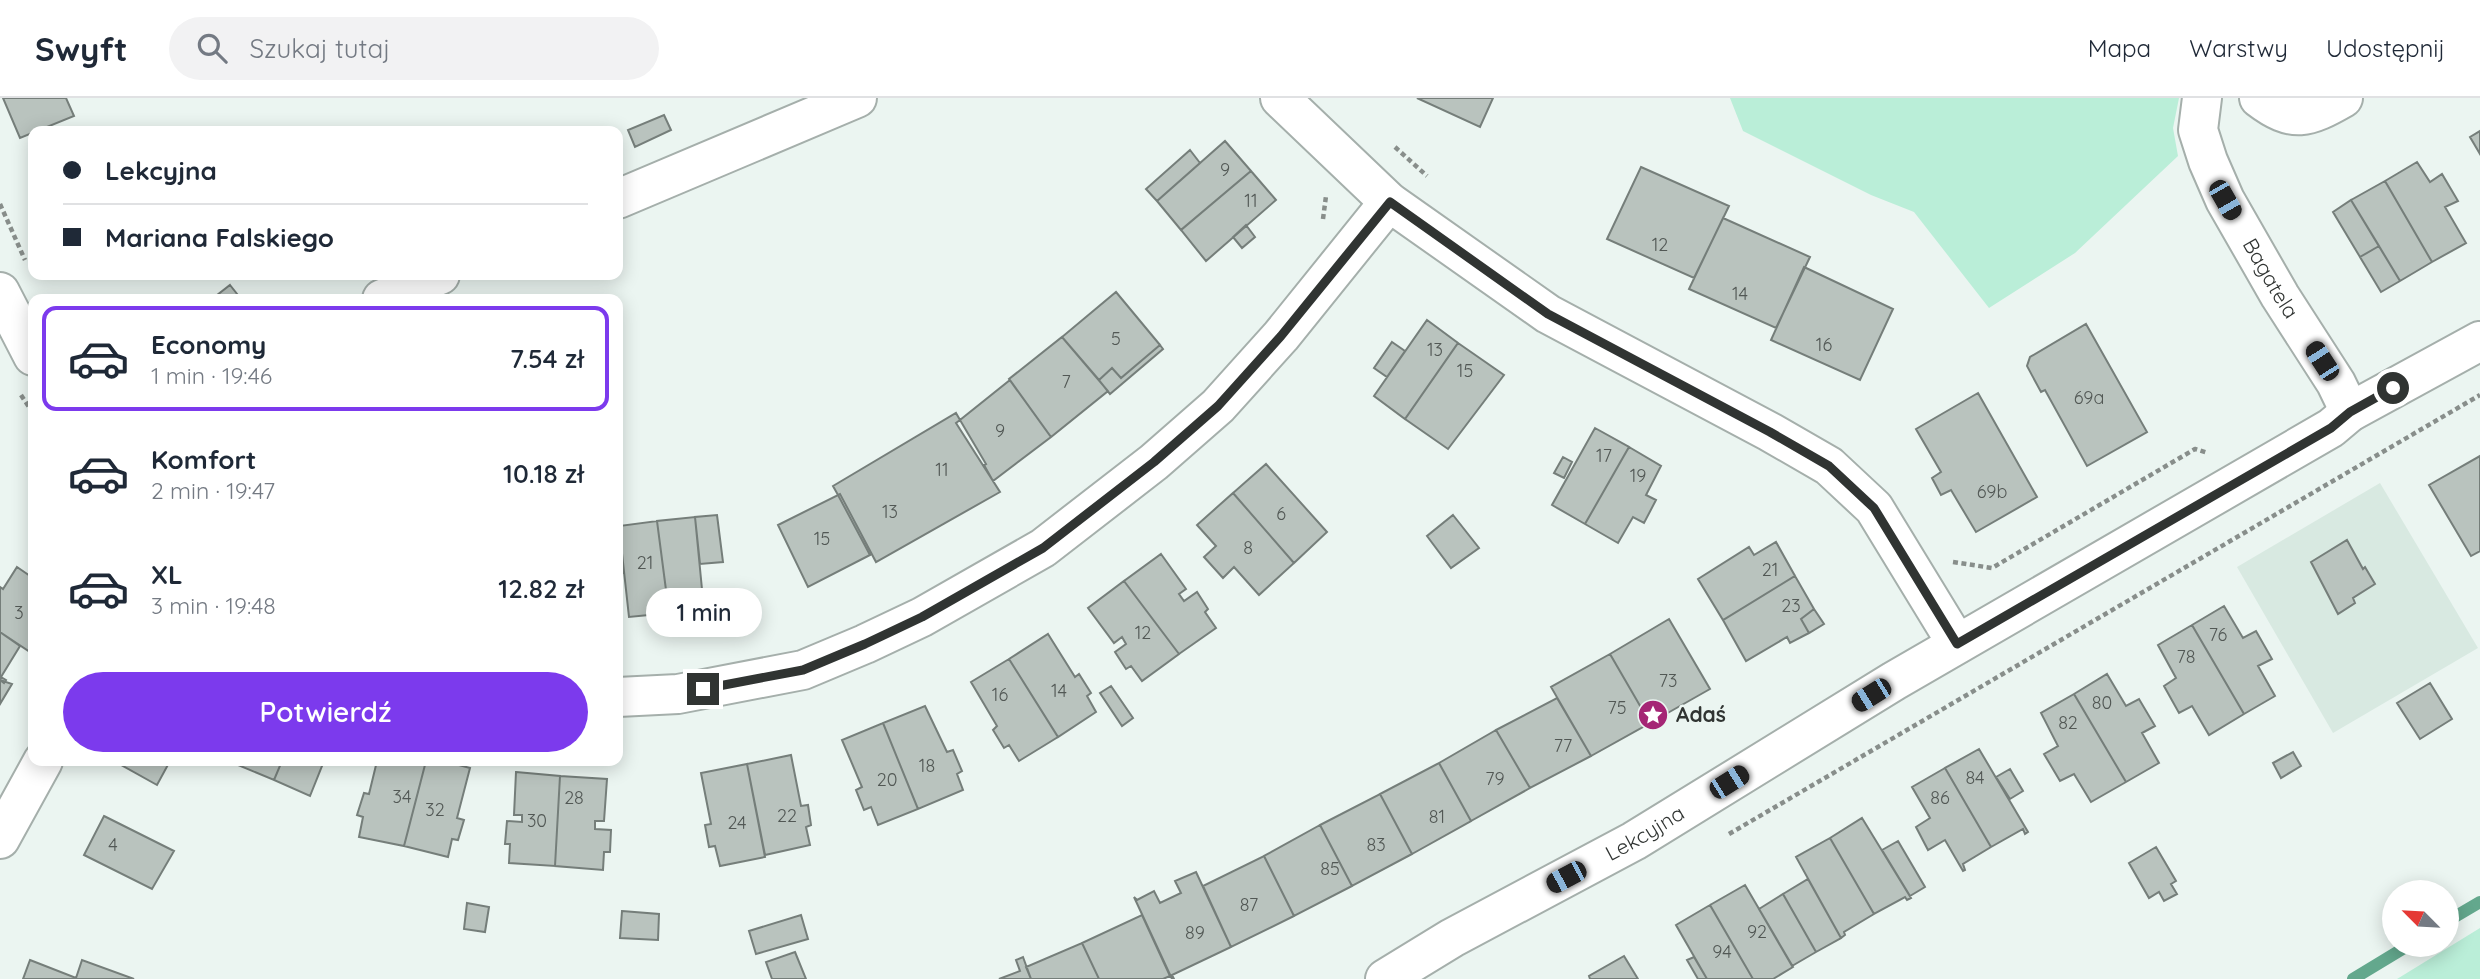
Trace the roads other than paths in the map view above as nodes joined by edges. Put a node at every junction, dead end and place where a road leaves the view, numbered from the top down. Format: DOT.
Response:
graph roads {
  1 [pos="857,98"];
  2 [pos="1280,98"];
  3 [pos="2202,98"];
  4 [pos="2259,98"];
  5 [pos="2343,98"];
  6 [pos="623,197"];
  7 [pos="1390,202"];
  8 [pos="428,280"];
  9 [pos="0,292"];
  10 [pos="394,294"];
  11 [pos="2480,341"];
  12 [pos="28,346"];
  13 [pos="2350,412"];
  14 [pos="1957,644"];
  15 [pos="623,697"];
  16 [pos="40,766"];
  17 [pos="0,839"];
  18 [pos="1385,979"];
  1 -- 6 [label="street"];
  2 -- 7 [label="street"];
  3 -- 13 [label="street, Bagatela"];
  4 -- 5 [label="street"];
  7 -- 14 [label="street"];
  7 -- 15 [label="street"];
  8 -- 10 [label="street"];
  9 -- 12 [label="street"];
  11 -- 13 [label="street, Lekcyjna"];
  13 -- 14 [label="street, Lekcyjna"];
  14 -- 18 [label="street, Lekcyjna"];
  16 -- 17 [label="street"];
}
